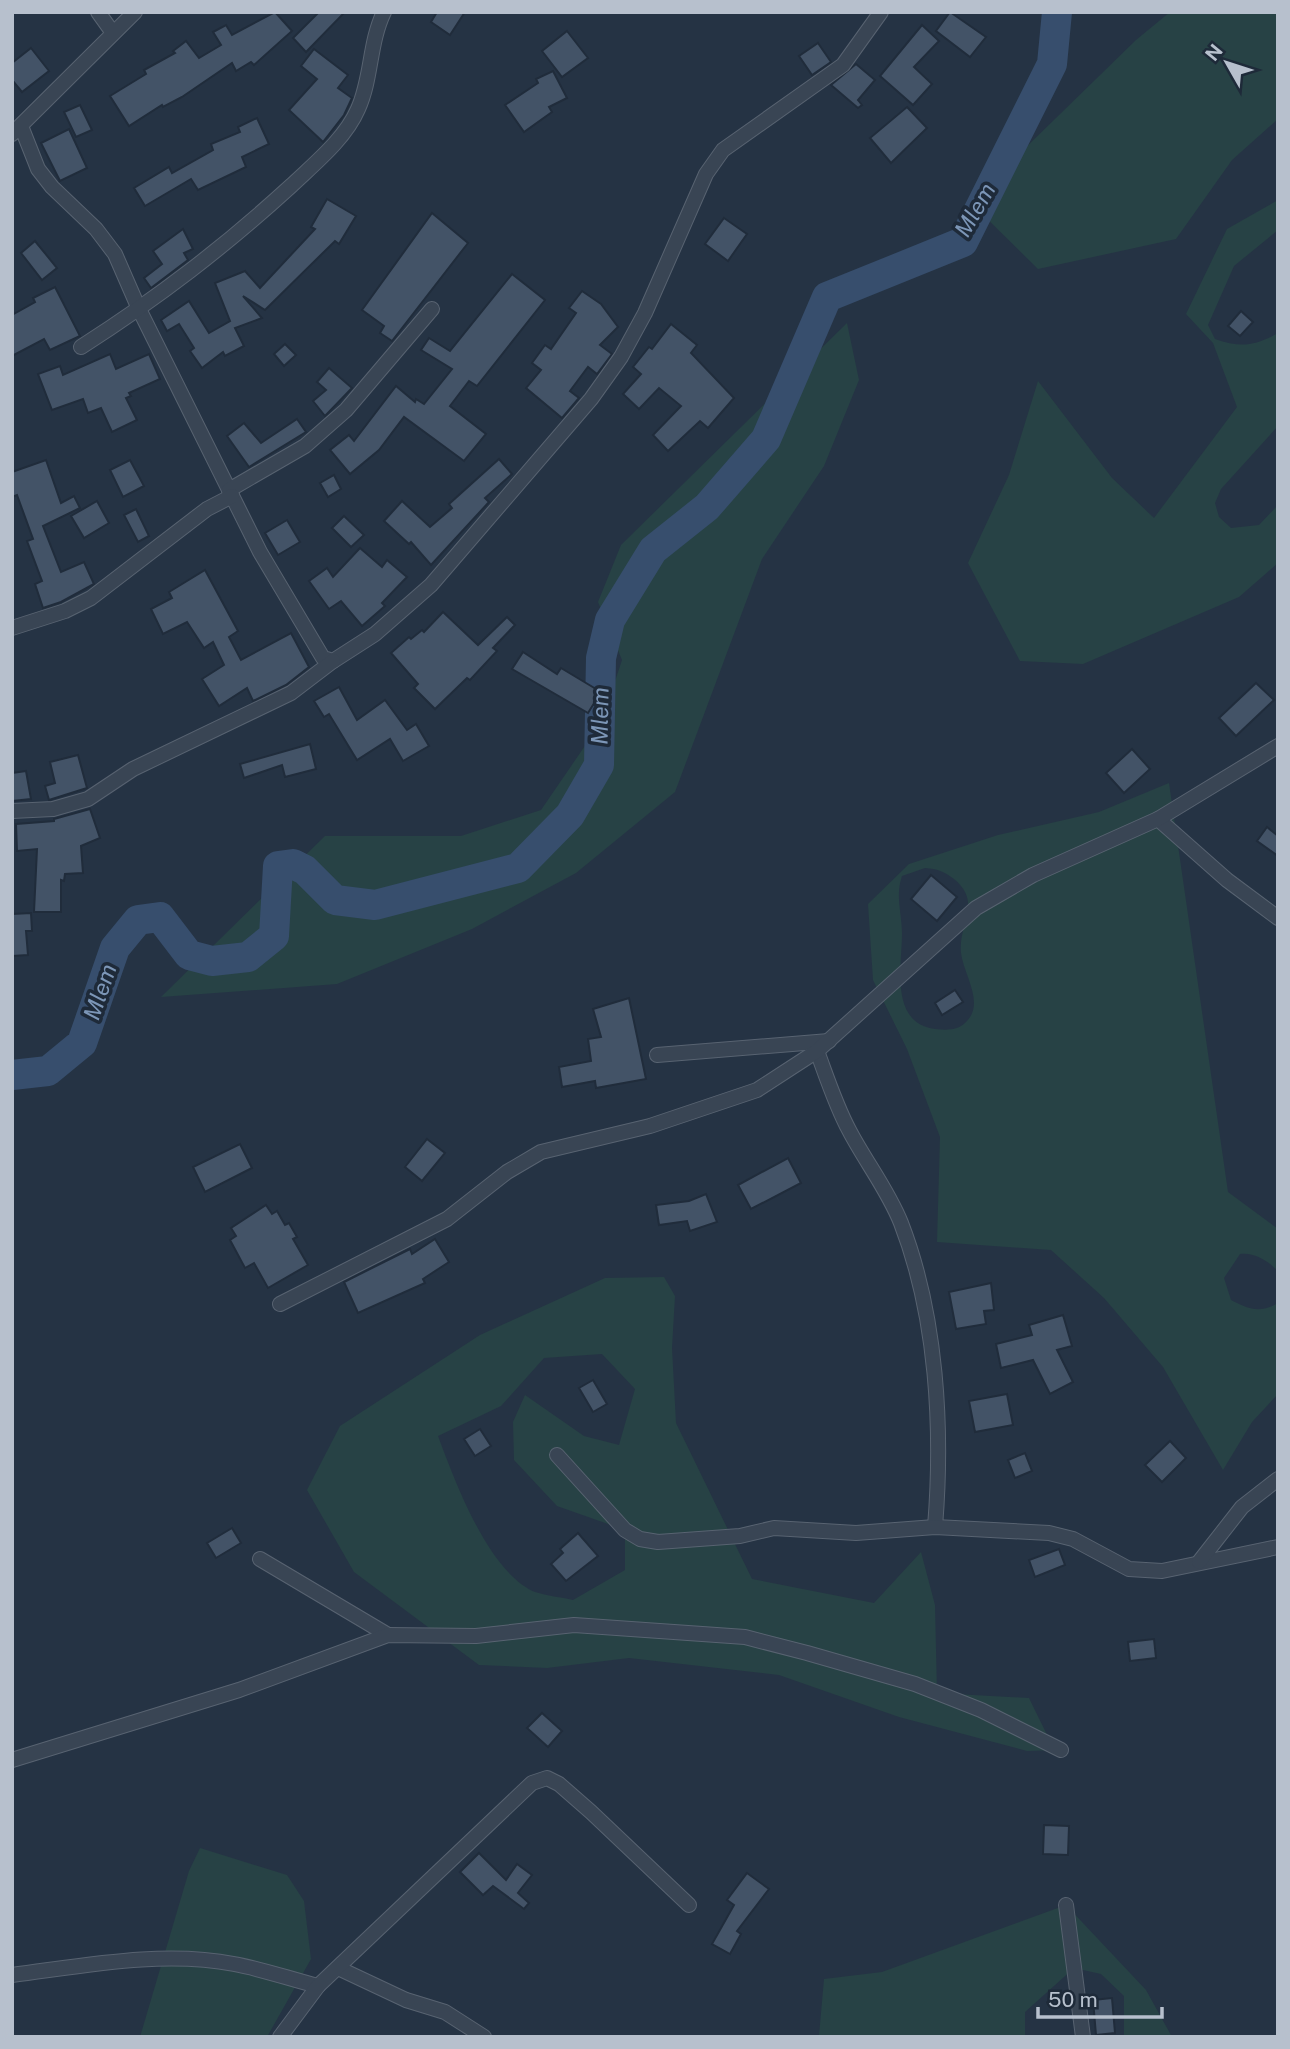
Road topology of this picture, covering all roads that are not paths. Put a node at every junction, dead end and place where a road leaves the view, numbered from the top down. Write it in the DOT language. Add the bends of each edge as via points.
graph roads {
  1 [pos="98,12"];
  2 [pos="135,12"];
  3 [pos="384,12"];
  4 [pos="881,12"];
  5 [pos="113,33"];
  6 [pos="17,130"];
  7 [pos="139,309"];
  8 [pos="432,309"];
  9 [pos="81,347"];
  10 [pos="230,493"];
  11 [pos="12,628"];
  12 [pos="333,661"];
  13 [pos="1278,746"];
  14 [pos="12,811"];
  15 [pos="1158,819"];
  16 [pos="1278,918"];
  17 [pos="829,1041"];
  18 [pos="817,1051"];
  19 [pos="657,1055"];
  20 [pos="280,1304"];
  21 [pos="557,1455"];
  22 [pos="1278,1479"];
  23 [pos="935,1527"];
  24 [pos="1278,1547"];
  25 [pos="260,1559"];
  26 [pos="1199,1562"];
  27 [pos="388,1635"];
  28 [pos="1061,1750"];
  29 [pos="12,1760"];
  30 [pos="690,1905"];
  31 [pos="1066,1905"];
  32 [pos="338,1968"];
  33 [pos="12,1975"];
  34 [pos="318,1986"];
  35 [pos="280,2037"];
  36 [pos="484,2037"];
  37 [pos="1083,2037"];
  1 -- 5 [label="street"];
  2 -- 5 [label="street"];
  3 -- 7 [label="street" via="375,31 358,111 329,151 248,226"];
  4 -- 12 [label="street" via="843,65 723,150 706,174 645,313 591,399 431,585 375,634"];
  5 -- 6 [label="street"];
  6 -- 7 [label="street" via="52,187 115,254"];
  7 -- 9 [label="street"];
  7 -- 10 [label="street"];
  8 -- 10 [label="street" via="336,419 305,446"];
  10 -- 11 [label="street" via="91,598"];
  10 -- 12 [label="street" via="310,638 323,658"];
  12 -- 14 [label="street" via="291,693 144,764 88,799 53,809"];
  13 -- 15 [label="street"];
  15 -- 16 [label="street"];
  15 -- 17 [label="street" via="1033,875 976,908"];
  17 -- 18 [label="street"];
  17 -- 19 [label="street"];
  18 -- 20 [label="street" via="757,1090 649,1126 541,1152 447,1219"];
  18 -- 23 [label="street" via="848,1129 900,1221 913,1259 937,1421"];
  21 -- 23 [label="street" via="625,1530 640,1539 658,1542 740,1536 774,1528 856,1533"];
  22 -- 26 [label="street" via="1242,1507"];
  23 -- 26 [label="street" via="1049,1533 1143,1571"];
  24 -- 26 [label="street"];
  25 -- 27 [label="street"];
  27 -- 28 [label="street" via="476,1636 574,1625 745,1637 915,1684"];
  27 -- 29 [label="street" via="239,1689"];
  30 -- 32 [label="street" via="591,1812 547,1778 532,1783"];
  31 -- 37 [label="street"];
  32 -- 34 [label="street"];
  32 -- 36 [label="street" via="406,2000 445,2012"];
  33 -- 34 [label="street" via="119,1962 191,1960 233,1963"];
  34 -- 35 [label="street"];
}
